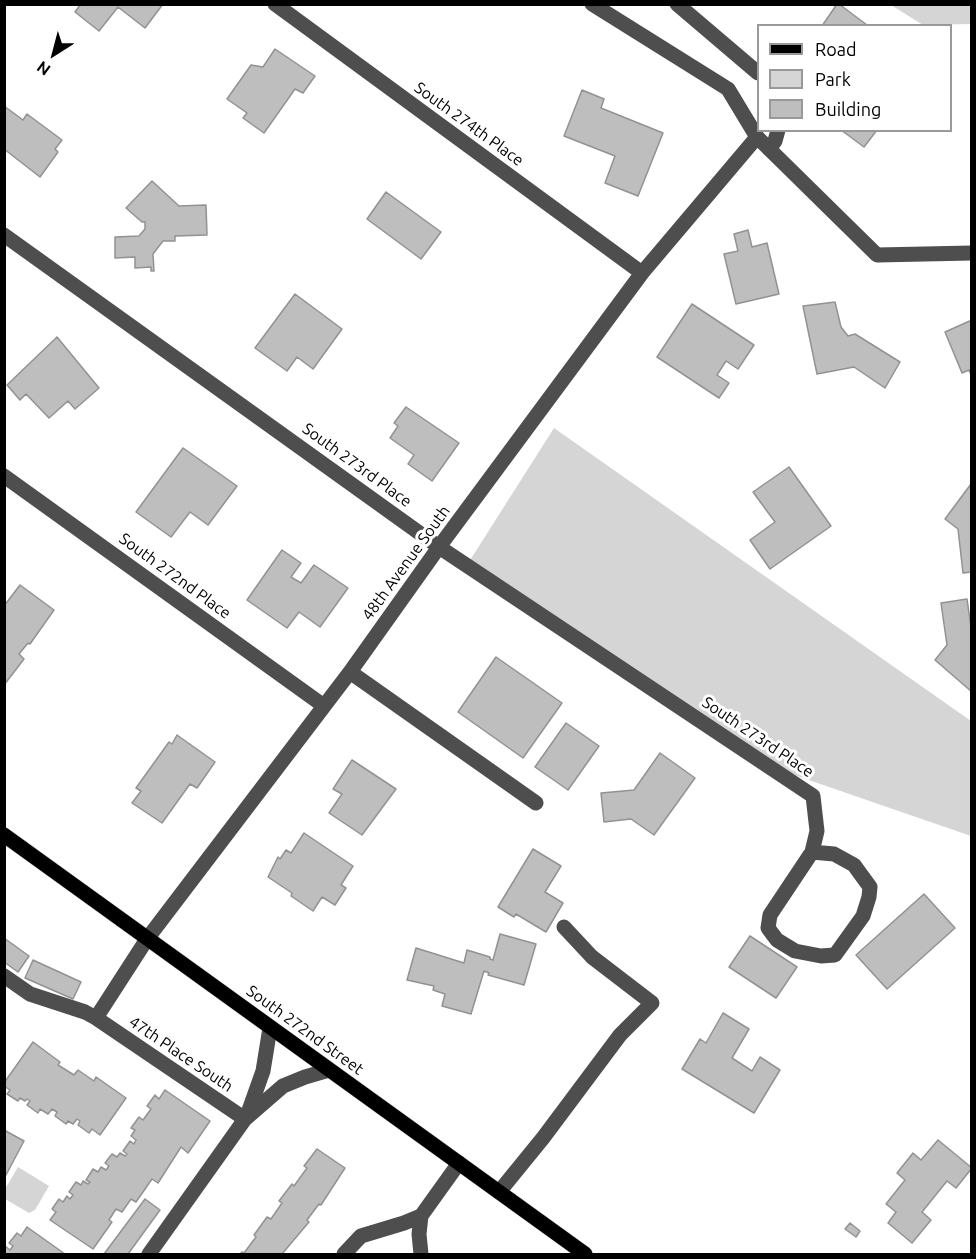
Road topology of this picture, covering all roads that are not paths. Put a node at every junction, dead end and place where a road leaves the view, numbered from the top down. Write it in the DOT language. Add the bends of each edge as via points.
graph roads {
  1 [pos="275,4"];
  2 [pos="592,4"];
  3 [pos="677,4"];
  4 [pos="757,71"];
  5 [pos="777,132"];
  6 [pos="757,137"];
  7 [pos="770,149"];
  8 [pos="4,235"];
  9 [pos="972,253"];
  10 [pos="642,273"];
  11 [pos="4,476"];
  12 [pos="439,547"];
  13 [pos="350,672"];
  14 [pos="324,706"];
  15 [pos="536,803"];
  16 [pos="4,835"];
  17 [pos="812,852"];
  18 [pos="564,927"];
  19 [pos="147,939"];
  20 [pos="4,976"];
  21 [pos="96,1018"];
  22 [pos="270,1028"];
  23 [pos="329,1070"];
  24 [pos="246,1119"];
  25 [pos="459,1163"];
  26 [pos="499,1192"];
  27 [pos="421,1216"];
  28 [pos="149,1254"];
  29 [pos="344,1254"];
  30 [pos="421,1254"];
  31 [pos="585,1254"];
  1 -- 10 [label="street, South 274th Place"];
  2 -- 6 [label="street" via="728,90"];
  3 -- 4 [label="street"];
  5 -- 7 [label="street"];
  6 -- 7 [label="street"];
  6 -- 10 [label="street, 48th Avenue South"];
  7 -- 9 [label="street" via="877,255"];
  8 -- 12 [label="street, South 273rd Place"];
  10 -- 12 [label="street, 48th Avenue South"];
  11 -- 14 [label="street, South 272nd Place"];
  12 -- 13 [label="street, 48th Avenue South"];
  12 -- 17 [label="street, South 273rd Place" via="813,796 817,831"];
  13 -- 14 [label="street, 48th Avenue South"];
  13 -- 15 [label="street"];
  14 -- 19 [label="street, 48th Avenue South"];
  16 -- 19 [label="main road, South 272nd Street"];
  17 -- 17 [label="street" via="770,915 768,928 777,940 795,951 835,955 863,916 870,887 854,866 834,854"];
  18 -- 26 [label="street" via="592,957 652,1003 620,1035"];
  19 -- 21 [label="street, 48th Avenue South"];
  19 -- 22 [label="main road, South 272nd Street"];
  20 -- 21 [label="street, 47th Place South" via="30,994"];
  21 -- 24 [label="street, 47th Place South"];
  22 -- 23 [label="main road, South 272nd Street"];
  22 -- 24 [label="street, 47th Place South" via="263,1071"];
  23 -- 24 [label="street, 47th Place South" via="283,1086"];
  23 -- 25 [label="main road, South 272nd Street"];
  24 -- 28 [label="street, 47th Place South"];
  25 -- 26 [label="main road, South 272nd Street"];
  25 -- 27 [label="street"];
  26 -- 31 [label="main road, South 272nd Street"];
  27 -- 29 [label="street" via="361,1236"];
  27 -- 30 [label="street"];
}
